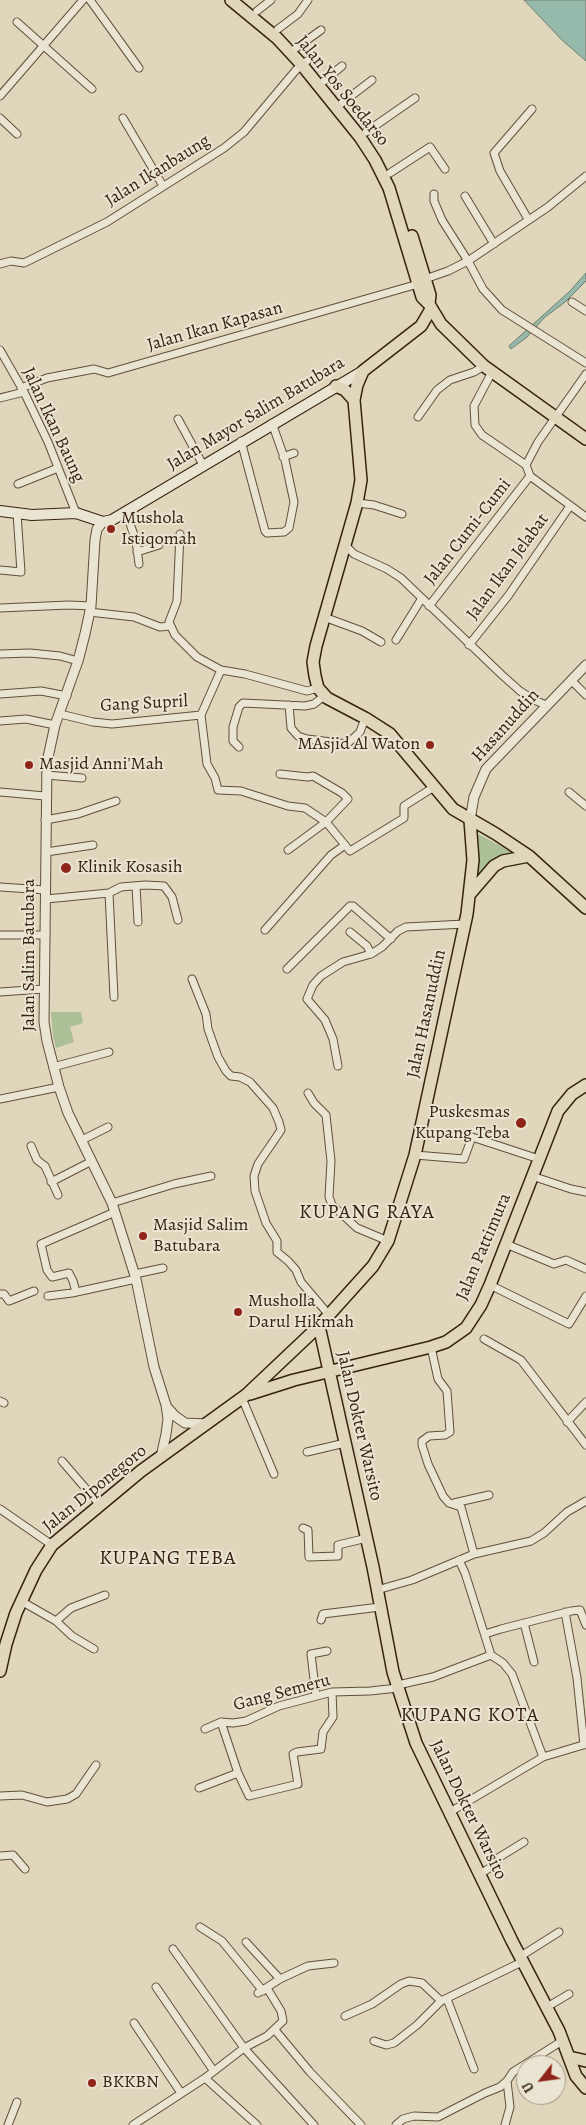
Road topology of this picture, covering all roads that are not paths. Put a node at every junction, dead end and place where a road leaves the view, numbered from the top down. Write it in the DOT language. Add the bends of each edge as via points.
graph roads {
  1 [pos="83,0"];
  2 [pos="90,0"];
  3 [pos="231,0"];
  4 [pos="243,0"];
  5 [pos="271,0"];
  6 [pos="308,0"];
  7 [pos="257,12"];
  8 [pos="17,22"];
  9 [pos="278,29"];
  10 [pos="321,30"];
  11 [pos="42,46"];
  12 [pos="296,48"];
  13 [pos="304,63"];
  14 [pos="342,66"];
  15 [pos="138,68"];
  16 [pos="372,80"];
  17 [pos="324,81"];
  18 [pos="92,89"];
  19 [pos="0,96"];
  20 [pos="415,98"];
  21 [pos="342,102"];
  22 [pos="532,109"];
  23 [pos="0,118"];
  24 [pos="123,118"];
  25 [pos="366,132"];
  26 [pos="17,134"];
  27 [pos="445,169"];
  28 [pos="390,173"];
  29 [pos="586,176"];
  30 [pos="163,186"];
  31 [pos="434,194"];
  32 [pos="465,196"];
  33 [pos="528,220"];
  34 [pos="494,244"];
  35 [pos="468,261"];
  36 [pos="0,264"];
  37 [pos="421,282"];
  38 [pos="572,302"];
  39 [pos="430,307"];
  40 [pos="586,311"];
  41 [pos="441,324"];
  42 [pos="421,326"];
  43 [pos="0,350"];
  44 [pos="586,363"];
  45 [pos="488,369"];
  46 [pos="363,371"];
  47 [pos="586,374"];
  48 [pos="336,386"];
  49 [pos="23,390"];
  50 [pos="0,398"];
  51 [pos="354,400"];
  52 [pos="418,417"];
  53 [pos="554,418"];
  54 [pos="178,419"];
  55 [pos="272,424"];
  56 [pos="586,439"];
  57 [pos="241,442"];
  58 [pos="294,453"];
  59 [pos="284,457"];
  60 [pos="203,465"];
  61 [pos="526,465"];
  62 [pos="58,468"];
  63 [pos="530,476"];
  64 [pos="18,484"];
  65 [pos="356,503"];
  66 [pos="570,506"];
  67 [pos="0,511"];
  68 [pos="126,512"];
  69 [pos="17,513"];
  70 [pos="76,513"];
  71 [pos="402,514"];
  72 [pos="586,517"];
  73 [pos="103,522"];
  74 [pos="180,534"];
  75 [pos="159,545"];
  76 [pos="345,545"];
  77 [pos="138,552"];
  78 [pos="139,564"];
  79 [pos="0,570"];
  80 [pos="422,598"];
  81 [pos="429,606"];
  82 [pos="0,608"];
  83 [pos="90,609"];
  84 [pos="324,617"];
  85 [pos="172,630"];
  86 [pos="396,640"];
  87 [pos="381,642"];
  88 [pos="469,645"];
  89 [pos="0,654"];
  90 [pos="78,661"];
  91 [pos="586,665"];
  92 [pos="222,670"];
  93 [pos="572,680"];
  94 [pos="321,692"];
  95 [pos="0,694"];
  96 [pos="586,695"];
  97 [pos="67,696"];
  98 [pos="288,705"];
  99 [pos="546,705"];
  100 [pos="60,714"];
  101 [pos="201,715"];
  102 [pos="365,718"];
  103 [pos="0,721"];
  104 [pos="56,725"];
  105 [pos="239,747"];
  106 [pos="280,774"];
  107 [pos="46,775"];
  108 [pos="82,778"];
  109 [pos="434,787"];
  110 [pos="0,792"];
  111 [pos="569,792"];
  112 [pos="45,796"];
  113 [pos="116,801"];
  114 [pos="586,806"];
  115 [pos="45,820"];
  116 [pos="470,820"];
  117 [pos="326,822"];
  118 [pos="345,845"];
  119 [pos="93,846"];
  120 [pos="288,850"];
  121 [pos="46,852"];
  122 [pos="529,856"];
  123 [pos="136,886"];
  124 [pos="0,887"];
  125 [pos="109,893"];
  126 [pos="470,894"];
  127 [pos="46,895"];
  128 [pos="586,908"];
  129 [pos="178,920"];
  130 [pos="138,922"];
  131 [pos="465,924"];
  132 [pos="265,930"];
  133 [pos="350,932"];
  134 [pos="0,935"];
  135 [pos="46,935"];
  136 [pos="391,939"];
  137 [pos="371,954"];
  138 [pos="287,969"];
  139 [pos="192,979"];
  140 [pos="44,989"];
  141 [pos="0,992"];
  142 [pos="114,997"];
  143 [pos="109,1052"];
  144 [pos="338,1066"];
  145 [pos="53,1067"];
  146 [pos="586,1086"];
  147 [pos="58,1087"];
  148 [pos="308,1093"];
  149 [pos="0,1099"];
  150 [pos="108,1127"];
  151 [pos="82,1140"];
  152 [pos="31,1146"];
  153 [pos="415,1155"];
  154 [pos="539,1159"];
  155 [pos="92,1162"];
  156 [pos="211,1176"];
  157 [pos="532,1176"];
  158 [pos="51,1182"];
  159 [pos="586,1192"];
  160 [pos="58,1195"];
  161 [pos="114,1208"];
  162 [pos="388,1241"];
  163 [pos="506,1244"];
  164 [pos="163,1268"];
  165 [pos="586,1269"];
  166 [pos="136,1277"];
  167 [pos="490,1284"];
  168 [pos="34,1291"];
  169 [pos="76,1292"];
  170 [pos="0,1294"];
  171 [pos="48,1296"];
  172 [pos="586,1296"];
  173 [pos="329,1315"];
  174 [pos="318,1326"];
  175 [pos="484,1339"];
  176 [pos="431,1347"];
  177 [pos="277,1366"];
  178 [pos="329,1372"];
  179 [pos="294,1380"];
  180 [pos="244,1396"];
  181 [pos="586,1402"];
  182 [pos="166,1405"];
  183 [pos="567,1422"];
  184 [pos="206,1424"];
  185 [pos="345,1443"];
  186 [pos="586,1445"];
  187 [pos="307,1452"];
  188 [pos="160,1457"];
  189 [pos="62,1461"];
  190 [pos="274,1474"];
  191 [pos="489,1496"];
  192 [pos="586,1501"];
  193 [pos="99,1504"];
  194 [pos="453,1504"];
  195 [pos="0,1509"];
  196 [pos="303,1528"];
  197 [pos="366,1538"];
  198 [pos="52,1545"];
  199 [pos="474,1554"];
  200 [pos="459,1560"];
  201 [pos="377,1590"];
  202 [pos="105,1595"];
  203 [pos="21,1602"];
  204 [pos="380,1607"];
  205 [pos="565,1612"];
  206 [pos="321,1620"];
  207 [pos="56,1621"];
  208 [pos="524,1623"];
  209 [pos="586,1624"];
  210 [pos="485,1634"];
  211 [pos="94,1649"];
  212 [pos="327,1651"];
  213 [pos="491,1654"];
  214 [pos="534,1662"];
  215 [pos="0,1671"];
  216 [pos="398,1686"];
  217 [pos="332,1692"];
  218 [pos="316,1696"];
  219 [pos="221,1722"];
  220 [pos="205,1729"];
  221 [pos="585,1744"];
  222 [pos="543,1757"];
  223 [pos="96,1765"];
  224 [pos="238,1773"];
  225 [pos="200,1788"];
  226 [pos="0,1796"];
  227 [pos="450,1812"];
  228 [pos="524,1842"];
  229 [pos="0,1856"];
  230 [pos="25,1869"];
  231 [pos="480,1874"];
  232 [pos="200,1927"];
  233 [pos="559,1932"];
  234 [pos="246,1942"];
  235 [pos="173,1949"];
  236 [pos="522,1958"];
  237 [pos="334,1963"];
  238 [pos="280,1980"];
  239 [pos="156,1987"];
  240 [pos="263,1991"];
  241 [pos="569,1994"];
  242 [pos="444,2000"];
  243 [pos="547,2007"];
  244 [pos="345,2016"];
  245 [pos="134,2023"];
  246 [pos="275,2030"];
  247 [pos="562,2041"];
  248 [pos="374,2042"];
  249 [pos="244,2048"];
  250 [pos="569,2058"];
  251 [pos="586,2061"];
  252 [pos="474,2069"];
  253 [pos="213,2070"];
  254 [pos="205,2078"];
  255 [pos="508,2081"];
  256 [pos="586,2088"];
  257 [pos="181,2093"];
  258 [pos="17,2102"];
  259 [pos="8,2125"];
  260 [pos="134,2125"];
  261 [pos="257,2125"];
  262 [pos="314,2125"];
  263 [pos="361,2125"];
  264 [pos="396,2125"];
  265 [pos="505,2125"];
  1 -- 11 [label="street"];
  2 -- 15 [label="street"];
  3 -- 13 [label="main road, Jalan Yos Soedarso"];
  4 -- 7 [label="main road, Jalan Yos Soedarso"];
  5 -- 7 [label="street"];
  6 -- 9 [label="street" via="298,14"];
  7 -- 9 [label="main road, Jalan Yos Soedarso"];
  8 -- 11 [label="street"];
  9 -- 12 [label="main road, Jalan Yos Soedarso"];
  10 -- 12 [label="street"];
  11 -- 18 [label="street"];
  11 -- 19 [label="street"];
  12 -- 13 [label="main road, Jalan Yos Soedarso"];
  13 -- 17 [label="main road, Jalan Yos Soedarso"];
  13 -- 30 [label="street, Jalan Ikanbaung" via="244,132"];
  13 -- 37 [label="main road, Jalan Yos Soedarso" via="375,160 389,188"];
  14 -- 17 [label="street"];
  16 -- 21 [label="street"];
  17 -- 21 [label="main road, Jalan Yos Soedarso"];
  20 -- 25 [label="street"];
  21 -- 25 [label="main road, Jalan Yos Soedarso"];
  22 -- 33 [label="street" via="494,153 500,171"];
  23 -- 26 [label="street"];
  24 -- 30 [label="street"];
  25 -- 28 [label="main road, Jalan Yos Soedarso"];
  27 -- 28 [label="street" via="430,147"];
  28 -- 37 [label="main road, Jalan Yos Soedarso"];
  29 -- 33 [label="street, Jalan Ikan Kapasan"];
  30 -- 36 [label="street, Jalan Ikanbaung" via="107,222 24,263 11,261"];
  31 -- 35 [label="street" via="442,220"];
  32 -- 34 [label="street"];
  33 -- 34 [label="street, Jalan Ikan Kapasan"];
  34 -- 35 [label="street, Jalan Ikan Kapasan"];
  35 -- 37 [label="street, Jalan Ikan Kapasan"];
  35 -- 44 [label="street" via="483,289 502,310"];
  37 -- 39 [label="main road, Jalan Yos Soedarso" via="422,297"];
  37 -- 49 [label="street, Jalan Ikan Kapasan" via="108,373 94,369 47,378"];
  38 -- 40 [label="street"];
  39 -- 41 [label="main road, Jalan Yos Soedarso"];
  39 -- 42 [label="main road, Jalan Mayor Salim Batubara"];
  41 -- 42 [label="main road"];
  41 -- 45 [label="main road, Jalan Yos Soedarso"];
  42 -- 46 [label="main road, Jalan Mayor Salim Batubara"];
  43 -- 49 [label="street, Jalan Ikan Baung"];
  45 -- 52 [label="street" via="450,380 436,390"];
  45 -- 53 [label="main road, Jalan Yos Soedarso"];
  45 -- 61 [label="street" via="474,406 475,425 482,434"];
  46 -- 48 [label="main road, Jalan Mayor Salim Batubara"];
  46 -- 51 [label="main road" via="356,385"];
  47 -- 53 [label="street"];
  48 -- 51 [label="main road" via="346,390"];
  48 -- 55 [label="main road, Jalan Mayor Salim Batubara"];
  49 -- 50 [label="street, Jalan Ikan Kapasan"];
  49 -- 62 [label="street, Jalan Ikan Baung"];
  51 -- 65 [label="main road" via="361,475"];
  53 -- 56 [label="main road, Jalan Yos Soedarso"];
  53 -- 61 [label="street"];
  54 -- 60 [label="street"];
  55 -- 57 [label="main road, Jalan Mayor Salim Batubara"];
  55 -- 59 [label="street"];
  57 -- 59 [label="street" via="267,533 287,530 294,502"];
  57 -- 60 [label="main road, Jalan Mayor Salim Batubara"];
  58 -- 59 [label="street"];
  60 -- 68 [label="main road, Jalan Mayor Salim Batubara"];
  61 -- 63 [label="street"];
  62 -- 64 [label="street"];
  62 -- 70 [label="street, Jalan Ikan Baung"];
  63 -- 66 [label="street"];
  63 -- 81 [label="street, Jalan Cumi-Cumi"];
  65 -- 71 [label="street"];
  65 -- 76 [label="main road"];
  66 -- 72 [label="street"];
  66 -- 88 [label="street, Jalan Ikan Jelabat" via="508,596"];
  67 -- 69 [label="main road"];
  68 -- 73 [label="main road, Jalan Mayor Salim Batubara"];
  68 -- 77 [label="street"];
  69 -- 70 [label="main road"];
  69 -- 79 [label="street" via="21,572"];
  70 -- 73 [label="main road"];
  73 -- 83 [label="street, Jalan Salim Batubara" via="95,540"];
  74 -- 85 [label="street" via="177,601 170,620"];
  75 -- 77 [label="street"];
  76 -- 80 [label="street" via="354,554 393,572"];
  76 -- 84 [label="main road"];
  77 -- 78 [label="street"];
  80 -- 81 [label="street"];
  80 -- 86 [label="street"];
  81 -- 88 [label="street"];
  82 -- 83 [label="street" via="69,605"];
  83 -- 85 [label="street" via="134,617"];
  83 -- 90 [label="street, Jalan Salim Batubara"];
  84 -- 87 [label="street"];
  84 -- 94 [label="main road" via="314,662 314,676"];
  85 -- 92 [label="street" via="197,657"];
  88 -- 99 [label="street" via="520,691"];
  89 -- 90 [label="street" via="30,653"];
  90 -- 97 [label="street, Jalan Salim Batubara"];
  91 -- 93 [label="street, Hasanuddin"];
  92 -- 94 [label="street"];
  92 -- 101 [label="street"];
  93 -- 96 [label="street"];
  93 -- 99 [label="street, Hasanuddin"];
  94 -- 98 [label="street" via="314,704"];
  94 -- 102 [label="main road"];
  95 -- 97 [label="street" via="41,692"];
  97 -- 100 [label="street, Jalan Salim Batubara"];
  98 -- 102 [label="street" via="291,728 298,736 307,739 347,744 360,732"];
  98 -- 105 [label="street" via="247,702 241,705 233,727 234,742"];
  99 -- 116 [label="street, Hasanuddin" via="486,769 474,796"];
  100 -- 101 [label="street, Gang Supril" via="105,724"];
  100 -- 104 [label="street, Jalan Salim Batubara"];
  101 -- 117 [label="street" via="207,764 217,789 241,791 301,807"];
  102 -- 109 [label="main road" via="390,734"];
  103 -- 104 [label="street" via="26,719"];
  104 -- 107 [label="street, Jalan Salim Batubara" via="46,762"];
  106 -- 117 [label="street" via="313,776 346,795 346,802"];
  107 -- 108 [label="street"];
  107 -- 112 [label="street, Jalan Salim Batubara"];
  109 -- 116 [label="main road" via="453,809"];
  109 -- 118 [label="street" via="404,806 404,818 350,851"];
  110 -- 112 [label="street"];
  111 -- 114 [label="street"];
  112 -- 115 [label="street, Jalan Salim Batubara"];
  113 -- 115 [label="street" via="78,814"];
  115 -- 121 [label="street, Jalan Salim Batubara"];
  116 -- 122 [label="main road"];
  116 -- 126 [label="main road, Jalan Hasanuddin" via="473,860"];
  117 -- 118 [label="street"];
  117 -- 120 [label="street"];
  118 -- 132 [label="street" via="325,862"];
  119 -- 121 [label="street"];
  121 -- 127 [label="street, Jalan Salim Batubara"];
  122 -- 126 [label="main road" via="494,866"];
  122 -- 128 [label="main road"];
  123 -- 125 [label="street" via="122,887"];
  123 -- 129 [label="street" via="168,889"];
  123 -- 130 [label="street"];
  124 -- 127 [label="street"];
  125 -- 127 [label="street"];
  125 -- 142 [label="street"];
  126 -- 131 [label="main road, Jalan Hasanuddin"];
  127 -- 135 [label="street, Jalan Salim Batubara"];
  131 -- 136 [label="street" via="406,928"];
  131 -- 153 [label="main road, Jalan Hasanuddin"];
  133 -- 137 [label="street" via="367,946"];
  134 -- 135 [label="street"];
  135 -- 140 [label="street, Jalan Salim Batubara"];
  136 -- 137 [label="street"];
  136 -- 138 [label="street" via="350,906"];
  137 -- 144 [label="street" via="330,969 313,985 307,996 325,1020 333,1039"];
  139 -- 173 [label="street" via="218,1057 230,1076 250,1082 273,1108 279,1122 281,1130 258,1164 254,1176 255,1191 266,1223 277,1241 277,1252 296,1270 301,1282"];
  140 -- 141 [label="street"];
  140 -- 145 [label="street, Jalan Salim Batubara" via="44,1022"];
  143 -- 145 [label="street"];
  145 -- 147 [label="street, Jalan Salim Batubara"];
  146 -- 154 [label="main road, Jalan Pattimura" via="572,1094 558,1111"];
  147 -- 149 [label="street"];
  147 -- 151 [label="street, Jalan Salim Batubara"];
  148 -- 162 [label="street" via="326,1115 332,1205 357,1228"];
  150 -- 151 [label="street"];
  151 -- 155 [label="street, Jalan Salim Batubara"];
  152 -- 158 [label="street" via="36,1160 45,1166"];
  153 -- 154 [label="street" via="464,1159 472,1136"];
  153 -- 162 [label="main road, Jalan Hasanuddin"];
  154 -- 157 [label="main road, Jalan Pattimura"];
  155 -- 158 [label="street"];
  155 -- 161 [label="street, Jalan Salim Batubara"];
  156 -- 161 [label="street" via="174,1184"];
  157 -- 159 [label="street"];
  157 -- 163 [label="main road, Jalan Pattimura"];
  158 -- 160 [label="street"];
  161 -- 166 [label="street, Jalan Salim Batubara"];
  161 -- 169 [label="street" via="41,1244 47,1270 52,1277 68,1273"];
  162 -- 173 [label="main road, Jalan Hasanuddin" via="373,1266"];
  163 -- 165 [label="street" via="554,1264 566,1260"];
  163 -- 167 [label="main road, Jalan Pattimura"];
  164 -- 166 [label="street"];
  166 -- 169 [label="street"];
  166 -- 182 [label="street, Jalan Salim Batubara" via="154,1367"];
  167 -- 172 [label="street" via="569,1324"];
  167 -- 176 [label="main road, Jalan Pattimura" via="466,1328 446,1342"];
  168 -- 170 [label="street" via="9,1301"];
  169 -- 171 [label="street"];
  173 -- 174 [label="main road, Jalan Hasanuddin"];
  174 -- 177 [label="main road, Jalan Hasanuddin"];
  174 -- 178 [label="main road, Jalan Dokter Warsito"];
  175 -- 183 [label="street" via="521,1360"];
  176 -- 178 [label="main road, Jalan Pattimura"];
  176 -- 194 [label="street" via="438,1379 446,1391 450,1432 429,1436 422,1445 443,1496"];
  177 -- 179 [label="main road" via="283,1378"];
  177 -- 180 [label="main road, Jalan Hasanuddin"];
  178 -- 179 [label="main road, Jalan Pattimura"];
  178 -- 185 [label="main road, Jalan Dokter Warsito"];
  179 -- 180 [label="main road, Jalan Pattimura"];
  180 -- 184 [label="main road, Jalan Diponegoro"];
  180 -- 190 [label="street"];
  181 -- 183 [label="street"];
  182 -- 184 [label="street" via="175,1416 186,1422"];
  182 -- 188 [label="street" via="166,1434"];
  183 -- 186 [label="street"];
  184 -- 188 [label="main road, Jalan Diponegoro"];
  185 -- 187 [label="street"];
  185 -- 197 [label="main road, Jalan Dokter Warsito"];
  188 -- 193 [label="main road, Jalan Diponegoro"];
  189 -- 193 [label="street"];
  191 -- 194 [label="street"];
  192 -- 199 [label="street" via="531,1541"];
  193 -- 198 [label="main road, Jalan Diponegoro"];
  194 -- 199 [label="street" via="461,1507"];
  195 -- 198 [label="street"];
  196 -- 197 [label="street" via="308,1530 309,1557 338,1556 338,1545"];
  197 -- 201 [label="main road, Jalan Dokter Warsito"];
  198 -- 203 [label="main road, Jalan Diponegoro"];
  199 -- 200 [label="street"];
  200 -- 201 [label="street" via="412,1580"];
  200 -- 210 [label="street"];
  201 -- 204 [label="main road, Jalan Dokter Warsito"];
  202 -- 207 [label="street" via="71,1608"];
  203 -- 207 [label="street"];
  203 -- 215 [label="main road, Jalan Diponegoro"];
  204 -- 206 [label="street" via="323,1614"];
  204 -- 216 [label="main road, Jalan Dokter Warsito"];
  205 -- 208 [label="street"];
  205 -- 209 [label="street" via="580,1610"];
  205 -- 221 [label="street"];
  207 -- 211 [label="street" via="72,1636"];
  208 -- 210 [label="street"];
  208 -- 214 [label="street"];
  210 -- 213 [label="street"];
  212 -- 218 [label="street" via="311,1654"];
  213 -- 216 [label="street, Gang Semeru"];
  213 -- 222 [label="street" via="512,1674"];
  216 -- 217 [label="street, Gang Semeru"];
  216 -- 227 [label="main road, Jalan Dokter Warsito" via="416,1743"];
  217 -- 218 [label="street, Gang Semeru"];
  217 -- 224 [label="street" via="333,1717 323,1732 322,1748 293,1754 298,1784 249,1796"];
  218 -- 219 [label="street, Gang Semeru" via="279,1706 246,1721"];
  219 -- 220 [label="street, Gang Semeru"];
  219 -- 224 [label="street"];
  221 -- 222 [label="street"];
  222 -- 227 [label="street"];
  223 -- 226 [label="street" via="76,1794 67,1799 47,1802 22,1795"];
  224 -- 225 [label="street"];
  227 -- 231 [label="main road, Jalan Dokter Warsito"];
  228 -- 231 [label="street"];
  229 -- 230 [label="street" via="13,1855"];
  231 -- 236 [label="main road, Jalan Dokter Warsito"];
  232 -- 240 [label="street" via="222,1941"];
  233 -- 236 [label="street"];
  234 -- 238 [label="street"];
  235 -- 249 [label="street"];
  236 -- 242 [label="street"];
  236 -- 243 [label="main road, Jalan Dokter Warsito"];
  237 -- 238 [label="street" via="308,1966"];
  238 -- 240 [label="street"];
  239 -- 253 [label="street"];
  240 -- 246 [label="street" via="283,2017"];
  241 -- 243 [label="street"];
  242 -- 244 [label="street" via="422,1983 409,1981"];
  242 -- 248 [label="street" via="394,2043"];
  242 -- 252 [label="street"];
  243 -- 247 [label="main road, Jalan Dokter Warsito"];
  245 -- 257 [label="street"];
  246 -- 249 [label="street"];
  246 -- 263 [label="street"];
  247 -- 250 [label="main road, Jalan Dokter Warsito"];
  247 -- 255 [label="street" via="513,2072"];
  249 -- 253 [label="street"];
  249 -- 262 [label="street"];
  250 -- 251 [label="main road"];
  250 -- 256 [label="main road, Jalan Dokter Warsito" via="576,2076"];
  253 -- 254 [label="street"];
  254 -- 257 [label="street"];
  254 -- 261 [label="street"];
  255 -- 264 [label="street" via="438,2116 414,2116"];
  255 -- 265 [label="street" via="510,2107"];
  257 -- 260 [label="street"];
  258 -- 259 [label="street"];
}
